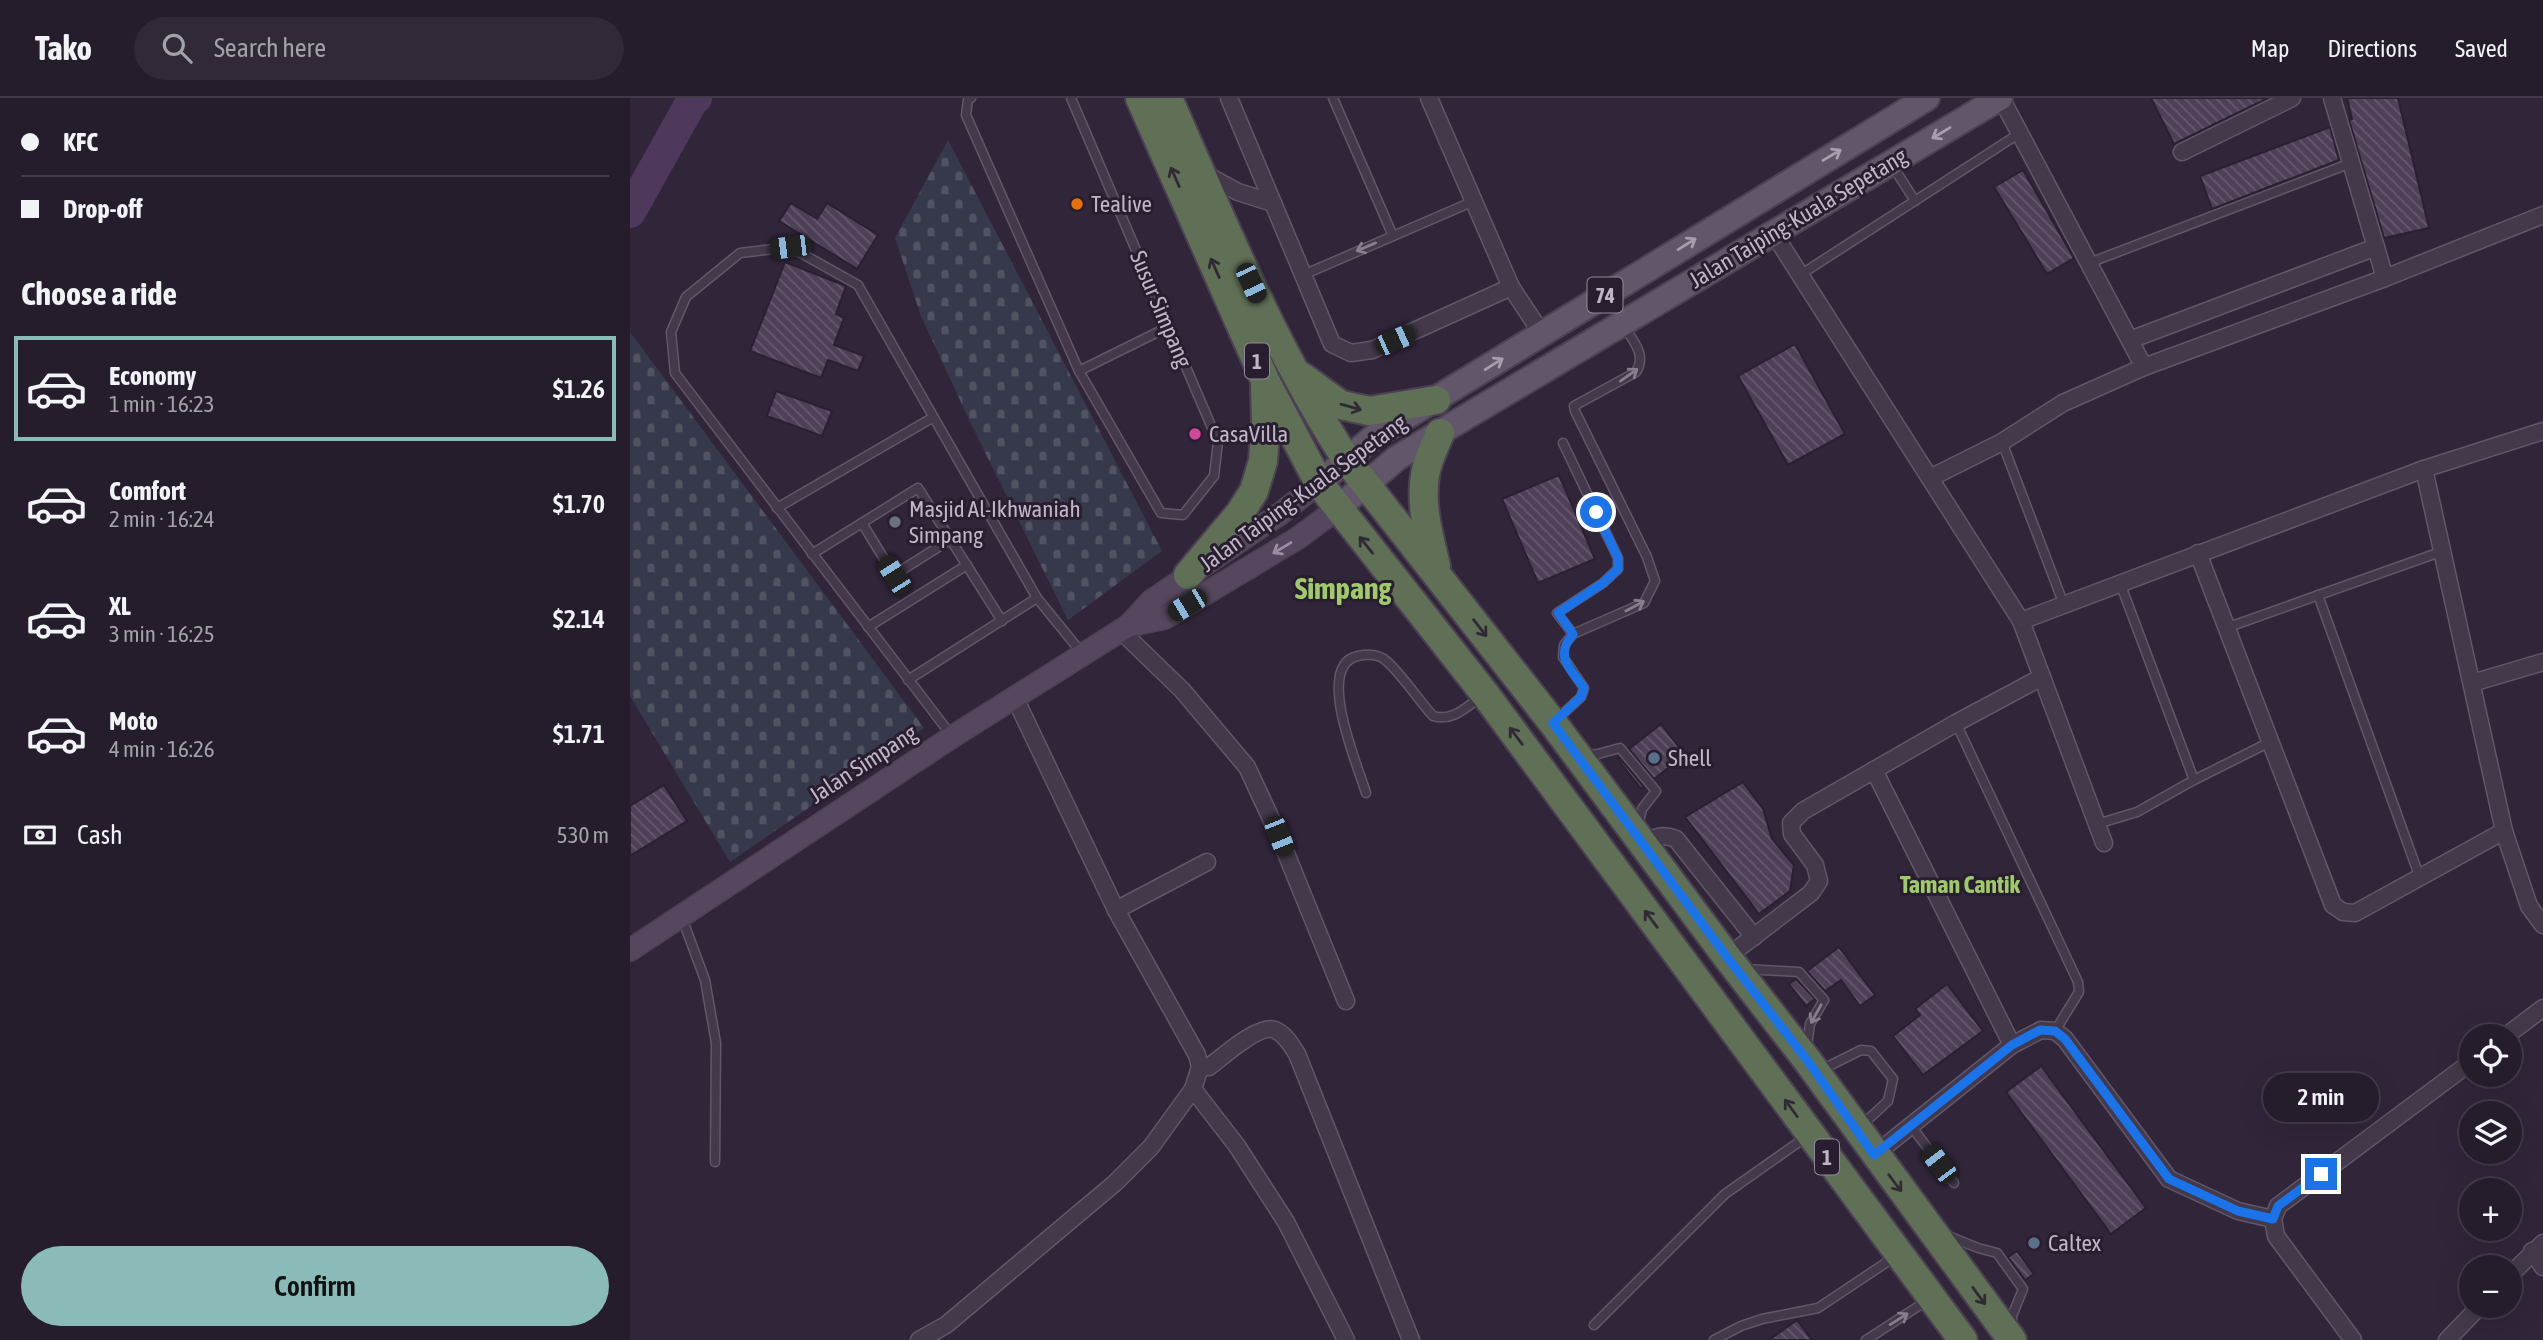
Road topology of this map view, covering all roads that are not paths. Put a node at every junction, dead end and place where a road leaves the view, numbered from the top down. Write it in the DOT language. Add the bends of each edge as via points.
graph roads {
  1 [pos="971,98"];
  2 [pos="1071,98"];
  3 [pos="1129,98"];
  4 [pos="1168,98"];
  5 [pos="1229,98"];
  6 [pos="1333,98"];
  7 [pos="1429,98"];
  8 [pos="1927,98"];
  9 [pos="2001,98"];
  10 [pos="2292,98"];
  11 [pos="2332,98"];
  12 [pos="1144,108"];
  13 [pos="2020,133"];
  14 [pos="2182,152"];
  15 [pos="1891,163"];
  16 [pos="2352,163"];
  17 [pos="1201,172"];
  18 [pos="1474,201"];
  19 [pos="1915,201"];
  20 [pos="1273,203"];
  21 [pos="2543,215"];
  22 [pos="1774,234"];
  23 [pos="1393,236"];
  24 [pos="2376,247"];
  25 [pos="2089,263"];
  26 [pos="1303,275"];
  27 [pos="1800,275"];
  28 [pos="2385,278"];
  29 [pos="1511,287"];
  30 [pos="1622,323"];
  31 [pos="1168,327"];
  32 [pos="1542,334"];
  33 [pos="2130,340"];
  34 [pos="2144,367"];
  35 [pos="1293,370"];
  36 [pos="1079,371"];
  37 [pos="1265,380"];
  38 [pos="1436,400"];
  39 [pos="932,418"];
  40 [pos="2543,430"];
  41 [pos="1440,433"];
  42 [pos="2002,442"];
  43 [pos="1563,443"];
  44 [pos="1346,459"];
  45 [pos="2424,469"];
  46 [pos="1930,478"];
  47 [pos="1319,483"];
  48 [pos="1367,484"];
  49 [pos="777,508"];
  50 [pos="1337,509"];
  51 [pos="862,523"];
  52 [pos="951,539"];
  53 [pos="2443,551"];
  54 [pos="2198,553"];
  55 [pos="812,554"];
  56 [pos="967,565"];
  57 [pos="1188,575"];
  58 [pos="1438,575"];
  59 [pos="2120,583"];
  60 [pos="2318,595"];
  61 [pos="1037,598"];
  62 [pos="2064,605"];
  63 [pos="1002,621"];
  64 [pos="2021,621"];
  65 [pos="868,627"];
  66 [pos="1125,628"];
  67 [pos="2226,628"];
  68 [pos="1573,634"];
  69 [pos="1083,654"];
  70 [pos="2543,662"];
  71 [pos="2042,677"];
  72 [pos="908,680"];
  73 [pos="2472,683"];
  74 [pos="1485,694"];
  75 [pos="1014,698"];
  76 [pos="1553,723"];
  77 [pos="1956,723"];
  78 [pos="952,737"];
  79 [pos="2270,742"];
  80 [pos="1574,753"];
  81 [pos="1874,770"];
  82 [pos="2193,780"];
  83 [pos="1366,793"];
  84 [pos="2097,824"];
  85 [pos="2504,831"];
  86 [pos="1640,841"];
  87 [pos="2105,843"];
  88 [pos="1207,862"];
  89 [pos="2420,878"];
  90 [pos="1116,910"];
  91 [pos="681,915"];
  92 [pos="2543,925"];
  93 [pos="1754,937"];
  94 [pos="630,950"];
  95 [pos="1731,963"];
  96 [pos="1346,1001"];
  97 [pos="2543,1008"];
  98 [pos="2521,1024"];
  99 [pos="2055,1031"];
  100 [pos="2012,1045"];
  101 [pos="1200,1067"];
  102 [pos="1811,1067"];
  103 [pos="2459,1071"];
  104 [pos="1194,1089"];
  105 [pos="1911,1126"];
  106 [pos="1856,1130"];
  107 [pos="1811,1134"];
  108 [pos="1874,1155"];
  109 [pos="715,1162"];
  110 [pos="1954,1183"];
  111 [pos="2273,1219"];
  112 [pos="1928,1227"];
  113 [pos="2537,1247"];
  114 [pos="1899,1254"];
  115 [pos="2522,1263"];
  116 [pos="2543,1267"];
  117 [pos="1932,1298"];
  118 [pos="2468,1318"];
  119 [pos="1594,1325"];
  120 [pos="1407,1339"];
  121 [pos="919,1340"];
  122 [pos="1346,1340"];
  123 [pos="1714,1340"];
  124 [pos="1866,1340"];
  125 [pos="1963,1340"];
  126 [pos="2012,1340"];
  127 [pos="2353,1340"];
  128 [pos="2447,1340"];
  1 -- 36 [label="lane" via="966,115"];
  2 -- 31 [label="lane, Susur Simpang"];
  3 -- 12 [label="lane"];
  4 -- 17 [label="highway, 1"];
  5 -- 20 [label="street"];
  6 -- 23 [label="lane"];
  7 -- 18 [label="street"];
  32 -- 8 [label="main road, Jalan Taiping-Kuala Sepetang / 74, one-way"];
  9 -- 13 [label="street"];
  9 -- 15 [label="main road, Jalan Taiping-Kuala Sepetang / 74, one-way"];
  10 -- 14 [label="street"];
  11 -- 16 [label="street"];
  37 -- 12 [label="highway, 1, one-way"];
  13 -- 19 [label="lane"];
  13 -- 25 [label="street"];
  15 -- 19 [label="lane"];
  15 -- 22 [label="main road, Jalan Taiping-Kuala Sepetang / 74"];
  16 -- 24 [label="street"];
  16 -- 25 [label="lane"];
  17 -- 20 [label="street" via="1238,192"];
  17 -- 35 [label="highway, 1"];
  18 -- 23 [label="lane"];
  18 -- 29 [label="street"];
  19 -- 27 [label="lane"];
  20 -- 26 [label="street"];
  21 -- 28 [label="street"];
  22 -- 27 [label="street"];
  22 -- 30 [label="main road, Jalan Taiping-Kuala Sepetang / 74"];
  23 -- 26 [label="lane, one-way"];
  24 -- 28 [label="street"];
  24 -- 33 [label="street"];
  25 -- 33 [label="street"];
  26 -- 29 [label="street" via="1332,344 1351,353 1372,350"];
  27 -- 46 [label="street"];
  28 -- 34 [label="street"];
  29 -- 32 [label="street"];
  30 -- 41 [label="main road, Jalan Taiping-Kuala Sepetang / 74"];
  68 -- 30 [label="lane, one-way" via="1644,603 1655,581 1574,406 1636,372 1641,364 1642,355"];
  31 -- 36 [label="lane"];
  31 -- 36 [label="lane, Susur Simpang" via="1218,442 1214,476 1182,515 1161,513"];
  38 -- 32 [label="main road, Jalan Taiping-Kuala Sepetang / 74, one-way"];
  33 -- 34 [label="street"];
  34 -- 42 [label="street" via="2063,403"];
  35 -- 38 [label="highway, one-way" via="1340,405 1369,411"];
  35 -- 44 [label="highway, 1"];
  37 -- 47 [label="highway, 1"];
  37 -- 57 [label="highway" via="1263,461 1254,491"];
  38 -- 44 [label="main road, Jalan Taiping-Kuala Sepetang / 74"];
  39 -- 49 [label="lane"];
  39 -- 49 [label="lane" via="858,285 790,247 740,253 686,297 671,332 675,373"];
  39 -- 61 [label="lane"];
  40 -- 45 [label="street"];
  41 -- 48 [label="main road, Jalan Taiping-Kuala Sepetang / 74" via="1397,458"];
  41 -- 58 [label="highway" via="1425,472 1423,500"];
  42 -- 46 [label="street"];
  42 -- 62 [label="lane"];
  43 -- 68 [label="lane" via="1618,558 1618,569 1603,583 1558,613"];
  44 -- 47 [label="main road, Jalan Taiping-Kuala Sepetang / 74"];
  44 -- 48 [label="highway, 1"];
  45 -- 53 [label="street"];
  45 -- 54 [label="street"];
  46 -- 64 [label="street"];
  47 -- 50 [label="highway, 1"];
  47 -- 57 [label="main road, Jalan Taiping-Kuala Sepetang / 74"];
  48 -- 50 [label="main road, Jalan Taiping-Kuala Sepetang / 74"];
  48 -- 58 [label="highway, 1"];
  49 -- 55 [label="lane"];
  50 -- 66 [label="main road, Jalan Taiping-Kuala Sepetang / 74, one-way" via="1298,538 1165,618"];
  74 -- 50 [label="highway, 1, one-way"];
  51 -- 52 [label="lane" via="918,488"];
  51 -- 52 [label="lane" via="894,575"];
  51 -- 55 [label="lane"];
  52 -- 56 [label="lane"];
  53 -- 60 [label="lane"];
  53 -- 73 [label="street"];
  54 -- 59 [label="street"];
  54 -- 67 [label="street"];
  55 -- 65 [label="lane"];
  56 -- 63 [label="lane"];
  56 -- 65 [label="lane"];
  57 -- 66 [label="main road, Jalan Taiping-Kuala Sepetang / 74" via="1151,601"];
  58 -- 76 [label="highway, 1, one-way"];
  59 -- 62 [label="street"];
  59 -- 82 [label="lane"];
  60 -- 67 [label="lane"];
  60 -- 89 [label="lane"];
  61 -- 63 [label="lane"];
  61 -- 69 [label="lane"];
  62 -- 64 [label="street"];
  63 -- 72 [label="lane"];
  64 -- 71 [label="street"];
  65 -- 72 [label="lane"];
  66 -- 69 [label="main road, Jalan Simpang / 74"];
  66 -- 96 [label="street" via="1247,767"];
  67 -- 79 [label="street"];
  68 -- 76 [label="lane" via="1564,645 1563,657 1584,688 1581,697"];
  69 -- 75 [label="main road, Jalan Simpang / 74"];
  70 -- 73 [label="street"];
  71 -- 77 [label="street"];
  71 -- 84 [label="street"];
  72 -- 78 [label="lane"];
  73 -- 85 [label="street"];
  74 -- 83 [label="lane" via="1443,719 1433,716 1383,659 1367,654 1351,657 1341,669 1340,707"];
  107 -- 74 [label="highway, 1, one-way"];
  75 -- 78 [label="main road, Jalan Simpang / 74"];
  75 -- 90 [label="street"];
  76 -- 80 [label="highway, 1"];
  77 -- 81 [label="street"];
  77 -- 99 [label="lane" via="2078,982 2079,992"];
  78 -- 91 [label="main road, Jalan Simpang / 74"];
  79 -- 82 [label="lane"];
  79 -- 89 [label="street" via="2333,905 2355,913"];
  80 -- 86 [label="highway, 1"];
  80 -- 86 [label="lane" via="1598,754 1620,748 1656,791 1642,809"];
  81 -- 93 [label="street" via="1803,811 1791,823 1792,834 1815,865 1819,881 1811,893"];
  81 -- 100 [label="street"];
  82 -- 84 [label="lane" via="2137,812"];
  84 -- 87 [label="street"];
  85 -- 89 [label="street"];
  85 -- 92 [label="street" via="2529,906"];
  86 -- 93 [label="street" via="1665,835 1676,839"];
  86 -- 95 [label="highway, 1"];
  88 -- 90 [label="street"];
  90 -- 101 [label="street"];
  91 -- 94 [label="main road, Jalan Simpang / 74"];
  91 -- 109 [label="lane" via="705,980 716,1043"];
  93 -- 95 [label="street"];
  95 -- 102 [label="highway, 1"];
  95 -- 102 [label="lane, one-way" via="1799,971 1824,1000 1810,1024"];
  97 -- 98 [label="street"];
  99 -- 100 [label="street" via="2040,1030"];
  99 -- 111 [label="street" via="2169,1179 2238,1211"];
  100 -- 105 [label="street"];
  101 -- 104 [label="street"];
  101 -- 120 [label="street" via="1209,1067 1262,1029 1274,1029 1288,1040 1303,1067"];
  102 -- 106 [label="highway, 1"];
  102 -- 106 [label="lane" via="1861,1050 1871,1051 1893,1079 1888,1101"];
  103 -- 111 [label="street" via="2278,1206"];
  104 -- 121 [label="street" via="1151,1147 1115,1183 946,1325"];
  104 -- 122 [label="street" via="1286,1222"];
  105 -- 108 [label="street"];
  105 -- 110 [label="lane"];
  106 -- 108 [label="highway, 1"];
  107 -- 114 [label="highway, 1"];
  107 -- 119 [label="lane" via="1725,1195"];
  108 -- 112 [label="highway, 1, one-way"];
  111 -- 127 [label="street" via="2276,1236"];
  112 -- 126 [label="highway, 1, one-way"];
  112 -- 126 [label="lane" via="1997,1253 2023,1289 2012,1316"];
  113 -- 115 [label="street"];
  113 -- 116 [label="street"];
  114 -- 117 [label="highway, 1"];
  114 -- 123 [label="lane" via="1818,1308 1762,1319"];
  124 -- 117 [label="lane, one-way"];
  117 -- 125 [label="highway, 1"];
  118 -- 128 [label="street"];
}
